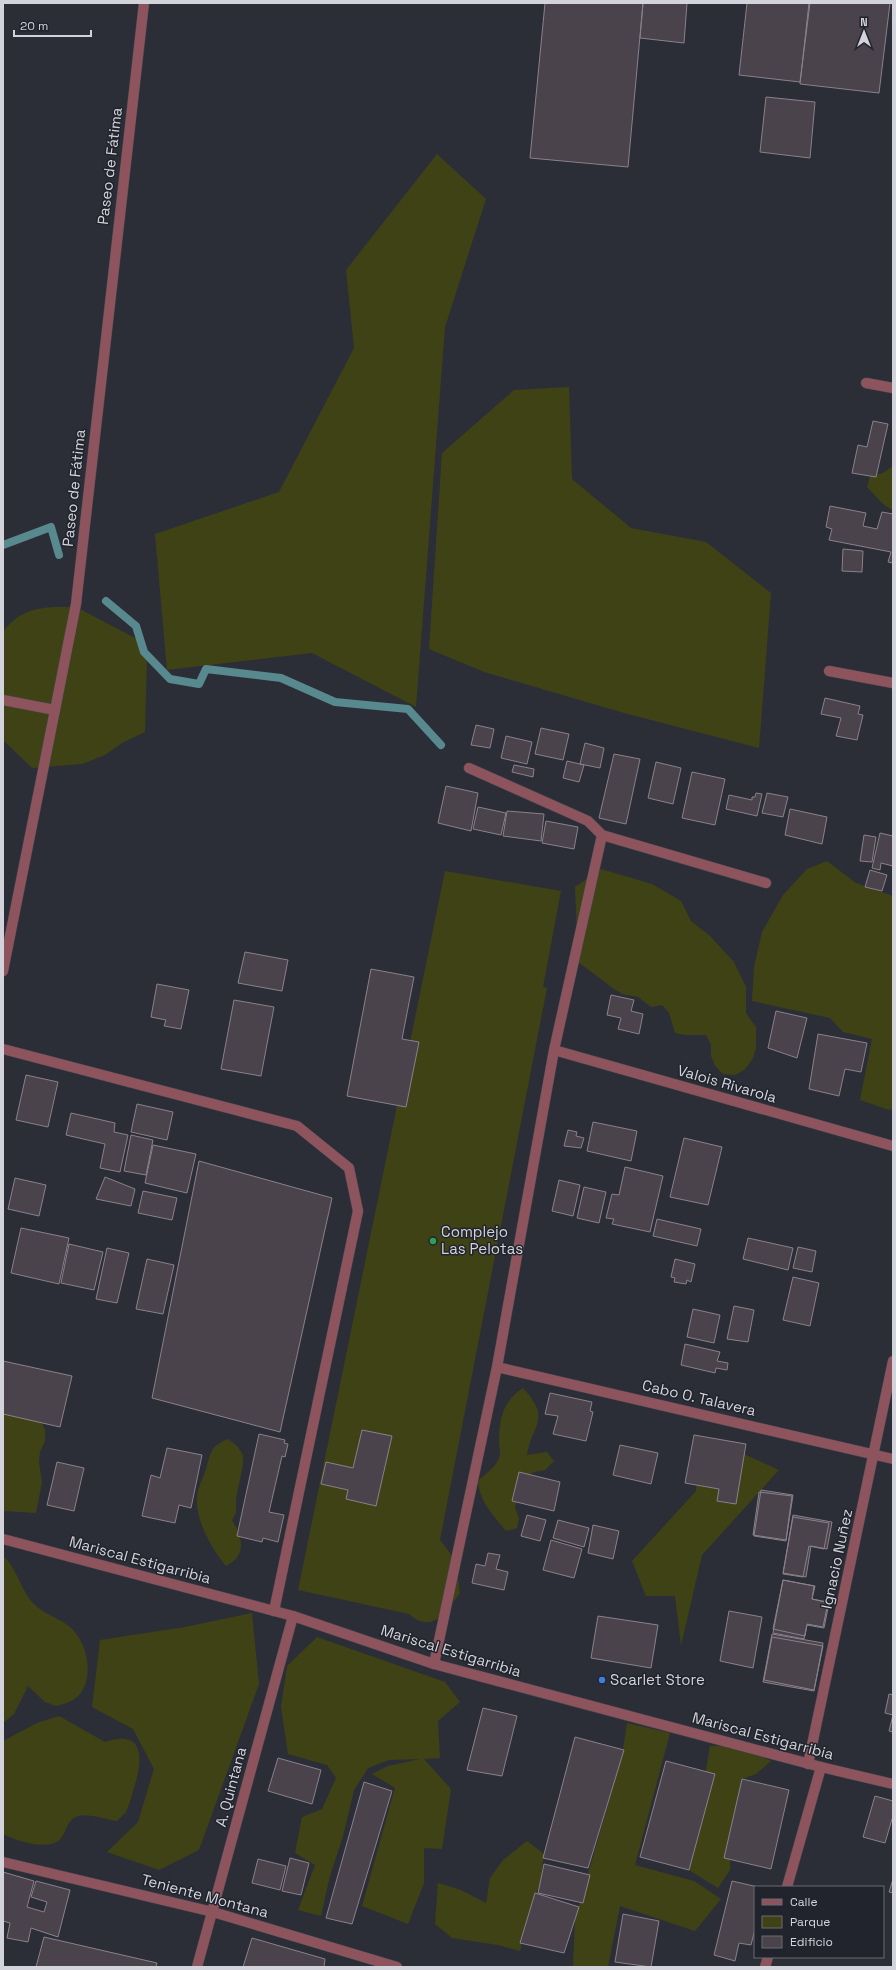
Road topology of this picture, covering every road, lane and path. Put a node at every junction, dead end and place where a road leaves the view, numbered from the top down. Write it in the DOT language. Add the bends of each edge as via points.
graph roads {
  1 [pos="144,3"];
  2 [pos="866,383"];
  3 [pos="893,388"];
  4 [pos="829,671"];
  5 [pos="893,683"];
  6 [pos="3,700"];
  7 [pos="55,710"];
  8 [pos="469,768"];
  9 [pos="602,835"];
  10 [pos="766,883"];
  11 [pos="3,971"];
  12 [pos="3,1049"];
  13 [pos="554,1050"];
  14 [pos="893,1146"];
  15 [pos="893,1361"];
  16 [pos="497,1367"];
  17 [pos="875,1454"];
  18 [pos="893,1459"];
  19 [pos="3,1539"];
  20 [pos="274,1611"];
  21 [pos="293,1616"];
  22 [pos="434,1664"];
  23 [pos="808,1764"];
  24 [pos="821,1767"];
  25 [pos="893,1784"];
  26 [pos="3,1862"];
  27 [pos="787,1886"];
  28 [pos="212,1912"];
  29 [pos="197,1967"];
  30 [pos="397,1967"];
  1 -- 7 [label="street, Paseo de Fátima" via="76,604"];
  2 -- 3 [label="street"];
  4 -- 5 [label="street"];
  6 -- 7 [label="street"];
  7 -- 11 [label="street, Paseo de Fátima"];
  8 -- 9 [label="street" via="588,821"];
  9 -- 10 [label="street"];
  9 -- 13 [label="street"];
  12 -- 20 [label="street" via="297,1126 349,1168 358,1211"];
  13 -- 14 [label="street, Valois Rivarola"];
  13 -- 16 [label="street"];
  15 -- 17 [label="street, Ignacio Nuñez"];
  16 -- 17 [label="street, Cabo O. Talavera"];
  16 -- 22 [label="street"];
  17 -- 18 [label="street, Cabo O. Talavera"];
  17 -- 23 [label="street, Ignacio Nuñez"];
  19 -- 20 [label="street, Mariscal Estigarribia"];
  20 -- 21 [label="street, Mariscal Estigarribia"];
  21 -- 22 [label="street, Mariscal Estigarribia"];
  21 -- 28 [label="street, A. Quintana"];
  22 -- 23 [label="street, Mariscal Estigarribia"];
  23 -- 24 [label="street, Mariscal Estigarribia"];
  24 -- 25 [label="street, Mariscal Estigarribia"];
  24 -- 27 [label="street"];
  26 -- 28 [label="street, Teniente Montana"];
  28 -- 29 [label="street, A. Quintana"];
  28 -- 30 [label="street, Teniente Montana"];
}
